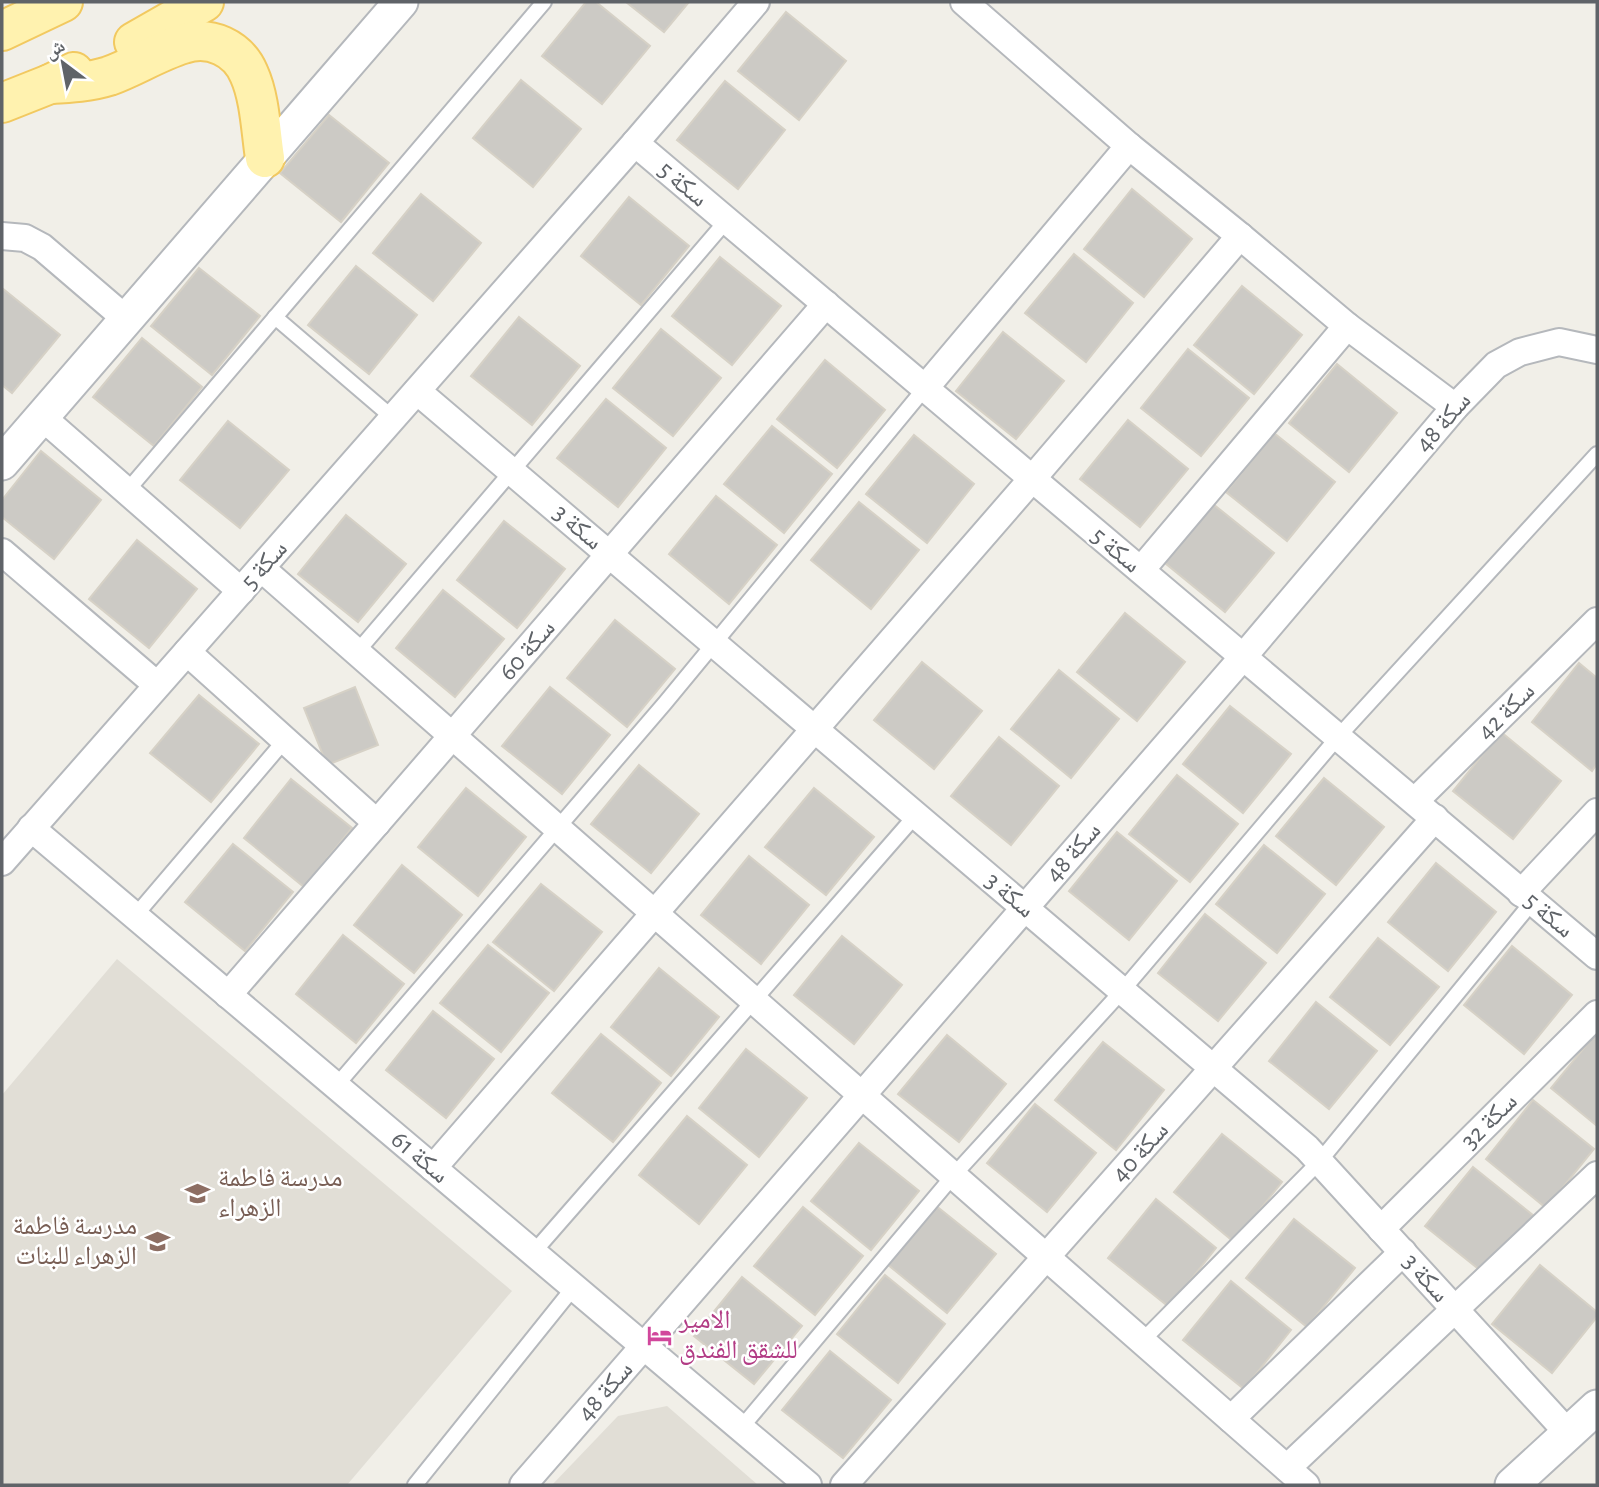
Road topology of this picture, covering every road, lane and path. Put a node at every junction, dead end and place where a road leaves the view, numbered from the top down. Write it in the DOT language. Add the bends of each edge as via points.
graph roads {
  1 [pos="63,2"];
  2 [pos="204,2"];
  3 [pos="401,2"];
  4 [pos="544,2"];
  5 [pos="756,2"];
  6 [pos="964,2"];
  7 [pos="2,31"];
  8 [pos="50,84"];
  9 [pos="2,103"];
  10 [pos="635,143"];
  11 [pos="1129,146"];
  12 [pos="265,158"];
  13 [pos="727,220"];
  14 [pos="2,236"];
  15 [pos="1240,236"];
  16 [pos="826,304"];
  17 [pos="275,317"];
  18 [pos="126,319"];
  19 [pos="1346,326"];
  20 [pos="1597,350"];
  21 [pos="925,388"];
  22 [pos="417,391"];
  23 [pos="1455,407"];
  24 [pos="42,417"];
  25 [pos="393,418"];
  26 [pos="1597,454"];
  27 [pos="2,463"];
  28 [pos="512,471"];
  29 [pos="1032,479"];
  30 [pos="127,491"];
  31 [pos="2,552"];
  32 [pos="609,554"];
  33 [pos="261,568"];
  34 [pos="1141,570"];
  35 [pos="241,591"];
  36 [pos="1597,621"];
  37 [pos="714,643"];
  38 [pos="187,652"];
  39 [pos="357,652"];
  40 [pos="1243,657"];
  41 [pos="157,685"];
  42 [pos="815,729"];
  43 [pos="452,736"];
  44 [pos="1338,737"];
  45 [pos="285,740"];
  46 [pos="1415,802"];
  47 [pos="1597,812"];
  48 [pos="916,815"];
  49 [pos="1435,818"];
  50 [pos="377,823"];
  51 [pos="31,828"];
  52 [pos="558,829"];
  53 [pos="2,862"];
  54 [pos="1527,897"];
  55 [pos="1025,908"];
  56 [pos="655,914"];
  57 [pos="135,916"];
  58 [pos="1597,956"];
  59 [pos="1122,990"];
  60 [pos="228,995"];
  61 [pos="754,1000"];
  62 [pos="1597,1014"];
  63 [pos="1214,1069"];
  64 [pos="336,1086"];
  65 [pos="862,1096"];
  66 [pos="1319,1162"];
  67 [pos="433,1168"];
  68 [pos="953,1175"];
  69 [pos="1597,1175"];
  70 [pos="1381,1229"];
  71 [pos="1403,1252"];
  72 [pos="533,1253"];
  73 [pos="1046,1257"];
  74 [pos="574,1287"];
  75 [pos="1455,1310"];
  76 [pos="1142,1341"];
  77 [pos="644,1346"];
  78 [pos="1597,1408"];
  79 [pos="1231,1419"];
  80 [pos="741,1428"];
  81 [pos="1569,1434"];
  82 [pos="1296,1477"];
  83 [pos="415,1485"];
  84 [pos="523,1485"];
  85 [pos="808,1485"];
  86 [pos="844,1485"];
  87 [pos="1512,1485"];
  1 -- 7 [label="main road"];
  2 -- 8 [label="main road"];
  3 -- 12 [label="street"];
  4 -- 17 [label="lane"];
  5 -- 10 [label="street, سكة 5"];
  6 -- 11 [label="street"];
  8 -- 9 [label="main road"];
  8 -- 12 [label="main road" via="107,76 184,43 206,41 225,46 249,72"];
  10 -- 13 [label="street, سكة 5"];
  10 -- 22 [label="street, سكة 5"];
  11 -- 15 [label="street"];
  11 -- 21 [label="street"];
  12 -- 18 [label="street"];
  13 -- 16 [label="street, سكة 5"];
  13 -- 28 [label="lane"];
  14 -- 18 [label="street" via="25,237 42,247"];
  15 -- 19 [label="street"];
  15 -- 29 [label="street"];
  16 -- 21 [label="street, سكة 5"];
  16 -- 32 [label="street, سكة 60"];
  17 -- 25 [label="lane"];
  17 -- 30 [label="lane"];
  18 -- 24 [label="street"];
  19 -- 23 [label="street"];
  19 -- 34 [label="street"];
  20 -- 23 [label="street, سكة 48" via="1559,342 1520,352 1496,365"];
  21 -- 29 [label="street, سكة 5"];
  21 -- 37 [label="lane"];
  22 -- 25 [label="street, سكة 5"];
  22 -- 28 [label="street, سكة 3"];
  23 -- 40 [label="street, سكة 48"];
  24 -- 27 [label="street"];
  24 -- 30 [label="street"];
  25 -- 33 [label="street, سكة 5"];
  26 -- 44 [label="lane"];
  28 -- 32 [label="street, سكة 3"];
  28 -- 39 [label="lane"];
  29 -- 34 [label="street, سكة 5"];
  29 -- 42 [label="street"];
  30 -- 35 [label="street"];
  31 -- 41 [label="street"];
  32 -- 37 [label="street, سكة 3"];
  32 -- 43 [label="street, سكة 60"];
  33 -- 35 [label="street, سكة 5"];
  33 -- 39 [label="street"];
  34 -- 40 [label="street, سكة 5"];
  35 -- 38 [label="street, سكة 5"];
  36 -- 46 [label="street, سكة 42"];
  37 -- 42 [label="street, سكة 3"];
  37 -- 52 [label="lane"];
  38 -- 41 [label="street, سكة 5"];
  38 -- 45 [label="street"];
  39 -- 43 [label="street"];
  40 -- 44 [label="street, سكة 5"];
  40 -- 55 [label="street, سكة 48"];
  41 -- 51 [label="street, سكة 5"];
  42 -- 48 [label="street, سكة 3"];
  42 -- 56 [label="street"];
  43 -- 50 [label="street, سكة 60"];
  43 -- 52 [label="street"];
  44 -- 46 [label="street, سكة 5"];
  44 -- 59 [label="lane"];
  45 -- 50 [label="street"];
  45 -- 57 [label="lane"];
  46 -- 49 [label="street, سكة 5"];
  47 -- 54 [label="street"];
  48 -- 55 [label="street, سكة 3"];
  48 -- 61 [label="lane"];
  49 -- 54 [label="street, سكة 5"];
  49 -- 63 [label="street, سكة 40"];
  50 -- 60 [label="street, سكة 60"];
  51 -- 53 [label="street, سكة 5"];
  51 -- 57 [label="street, سكة 61"];
  52 -- 56 [label="street"];
  52 -- 64 [label="lane"];
  54 -- 58 [label="street, سكة 5"];
  54 -- 66 [label="lane"];
  55 -- 59 [label="street, سكة 3"];
  55 -- 65 [label="street, سكة 48"];
  56 -- 61 [label="street"];
  56 -- 67 [label="street"];
  57 -- 60 [label="street, سكة 61"];
  59 -- 63 [label="street, سكة 3"];
  59 -- 68 [label="lane"];
  60 -- 64 [label="street, سكة 61"];
  61 -- 65 [label="street"];
  61 -- 72 [label="lane"];
  62 -- 70 [label="street, سكة 32"];
  63 -- 66 [label="street, سكة 3"];
  63 -- 73 [label="street, سكة 40"];
  64 -- 67 [label="street, سكة 61"];
  65 -- 68 [label="street"];
  65 -- 77 [label="street, سكة 48"];
  66 -- 70 [label="street, سكة 3"];
  66 -- 76 [label="lane"];
  67 -- 72 [label="street, سكة 61"];
  68 -- 73 [label="street"];
  68 -- 80 [label="lane"];
  69 -- 75 [label="street"];
  70 -- 71 [label="street, سكة 3"];
  71 -- 75 [label="street, سكة 3"];
  71 -- 79 [label="street"];
  72 -- 74 [label="street, سكة 61"];
  73 -- 76 [label="street"];
  73 -- 86 [label="street, سكة 40"];
  74 -- 77 [label="street, سكة 61"];
  74 -- 83 [label="lane"];
  75 -- 81 [label="street, سكة 3"];
  75 -- 82 [label="street" via="1391,1368"];
  76 -- 79 [label="street"];
  77 -- 80 [label="street, سكة 61"];
  77 -- 84 [label="street, سكة 48"];
  78 -- 81 [label="street"];
  79 -- 82 [label="street"];
  80 -- 85 [label="street, سكة 61"];
  81 -- 87 [label="street"];
}
